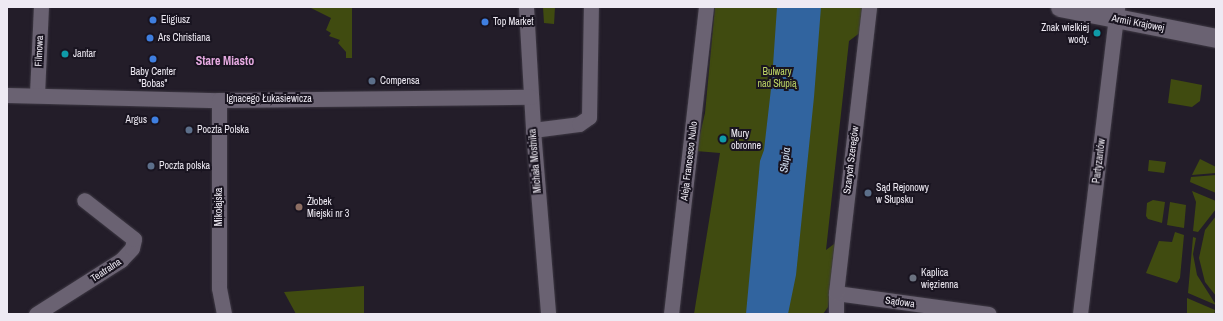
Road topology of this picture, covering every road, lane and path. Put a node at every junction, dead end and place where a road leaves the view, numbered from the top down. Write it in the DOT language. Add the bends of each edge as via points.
graph roads {
  1 [pos="41,7"];
  2 [pos="526,7"];
  3 [pos="591,7"];
  4 [pos="706,7"];
  5 [pos="869,7"];
  6 [pos="1060,7"];
  7 [pos="1116,13"];
  8 [pos="1216,38"];
  9 [pos="37,94"];
  10 [pos="7,95"];
  11 [pos="530,97"];
  12 [pos="219,100"];
  13 [pos="533,130"];
  14 [pos="84,200"];
  15 [pos="836,293"];
  16 [pos="36,314"];
  17 [pos="224,314"];
  18 [pos="548,314"];
  19 [pos="671,314"];
  20 [pos="836,314"];
  21 [pos="989,314"];
  22 [pos="1080,314"];
  1 -- 9 [label="street, Filmowa"];
  2 -- 11 [label="street, Michała Mostnika"];
  3 -- 13 [label="street" via="589,117 579,124"];
  4 -- 19 [label="street, Aleja Francesco Nullo"];
  5 -- 15 [label="street, Szarych Szeregów"];
  6 -- 7 [label="street, Armii Krajowej"];
  7 -- 8 [label="street, Armii Krajowej"];
  7 -- 22 [label="street, Partyzantów"];
  9 -- 10 [label="street, Ignacego Łukasiewicza"];
  9 -- 12 [label="street, Ignacego Łukasiewicza"];
  11 -- 12 [label="street, Ignacego Łukasiewicza"];
  11 -- 13 [label="street, Michała Mostnika"];
  12 -- 17 [label="street, Mikołajska" via="219,288"];
  13 -- 18 [label="street, Michała Mostnika"];
  14 -- 16 [label="street, Teatralna" via="134,238 132,248 121,260"];
  15 -- 20 [label="street, Szarych Szeregów"];
  15 -- 21 [label="street, Sądowa"];
}
